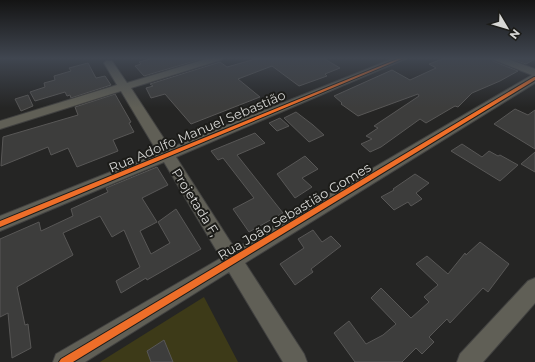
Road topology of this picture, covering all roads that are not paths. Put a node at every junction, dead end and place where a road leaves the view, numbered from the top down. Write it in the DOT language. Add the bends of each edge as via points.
graph roads {
  1 [pos="116,75"];
  2 [pos="163,75"];
  3 [pos="361,75"];
  4 [pos="535,78"];
  5 [pos="124,87"];
  6 [pos="0,125"];
  7 [pos="167,155"];
  8 [pos="0,224"];
  9 [pos="232,260"];
  10 [pos="535,288"];
  11 [pos="64,362"];
  12 [pos="296,362"];
  13 [pos="468,362"];
  1 -- 5 [label="street, Projetada F,"];
  2 -- 5 [label="street"];
  3 -- 7 [label="street, Rua Adolfo Manuel Sebastião"];
  4 -- 9 [label="street, Rua João Sebastião Gomes"];
  5 -- 6 [label="street"];
  5 -- 7 [label="street, Projetada F,"];
  7 -- 8 [label="street, Rua Adolfo Manuel Sebastião"];
  7 -- 9 [label="street, Projetada F,"];
  9 -- 11 [label="street, Rua João Sebastião Gomes"];
  9 -- 12 [label="street, Projetada F,"];
  10 -- 13 [label="street"];
}
